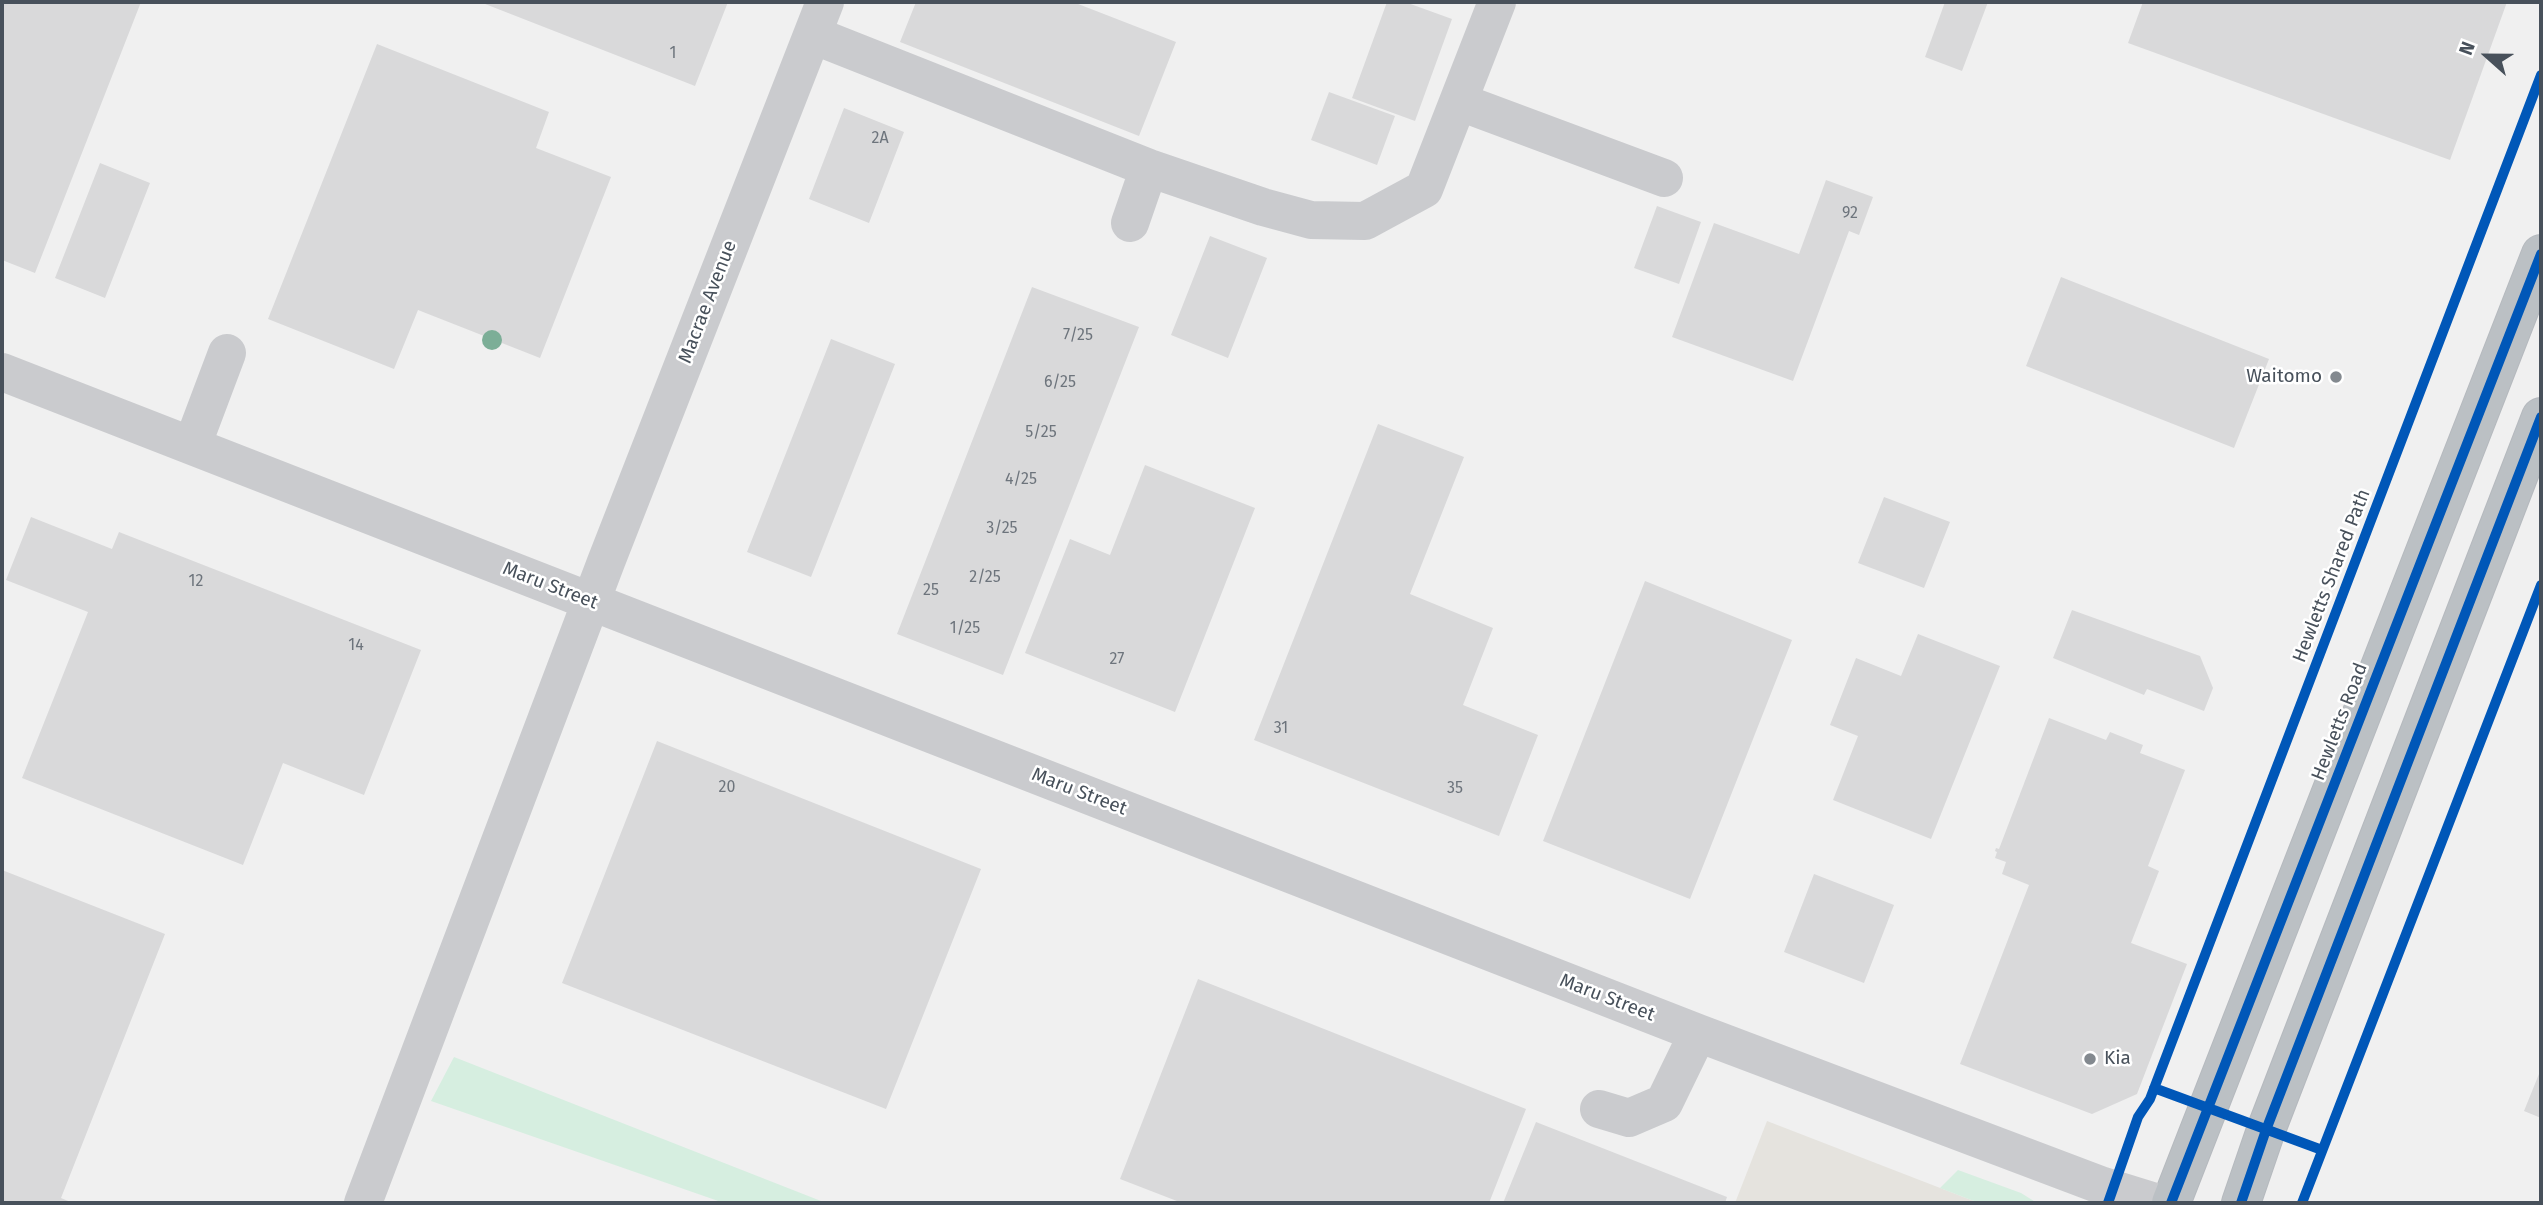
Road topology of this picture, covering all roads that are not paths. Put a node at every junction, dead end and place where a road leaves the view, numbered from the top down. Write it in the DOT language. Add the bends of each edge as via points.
graph roads {
  1 [pos="1497,2"];
  2 [pos="819,18"];
  3 [pos="1460,102"];
  4 [pos="1149,167"];
  5 [pos="1664,178"];
  6 [pos="1130,223"];
  7 [pos="2541,254"];
  8 [pos="228,354"];
  9 [pos="2,372"];
  10 [pos="2541,417"];
  11 [pos="192,446"];
  12 [pos="592,603"];
  13 [pos="1698,1033"];
  14 [pos="1599,1110"];
  15 [pos="363,1203"];
  16 [pos="2158,1203"];
  17 [pos="2171,1203"];
  18 [pos="2241,1203"];
  1 -- 3 [label="street"];
  2 -- 4 [label="street"];
  2 -- 12 [label="street, Macrae Avenue"];
  3 -- 4 [label="street" via="1424,189 1365,221 1311,220"];
  3 -- 5 [label="street"];
  4 -- 6 [label="street"];
  7 -- 17 [label="highway, Hewletts Road"];
  8 -- 11 [label="street"];
  9 -- 11 [label="street, Maru Street"];
  10 -- 18 [label="highway"];
  11 -- 12 [label="street, Maru Street"];
  12 -- 13 [label="street, Maru Street"];
  12 -- 15 [label="street, Macrae Avenue"];
  13 -- 14 [label="street" via="1664,1103 1629,1118"];
  13 -- 16 [label="street, Maru Street"];
}
